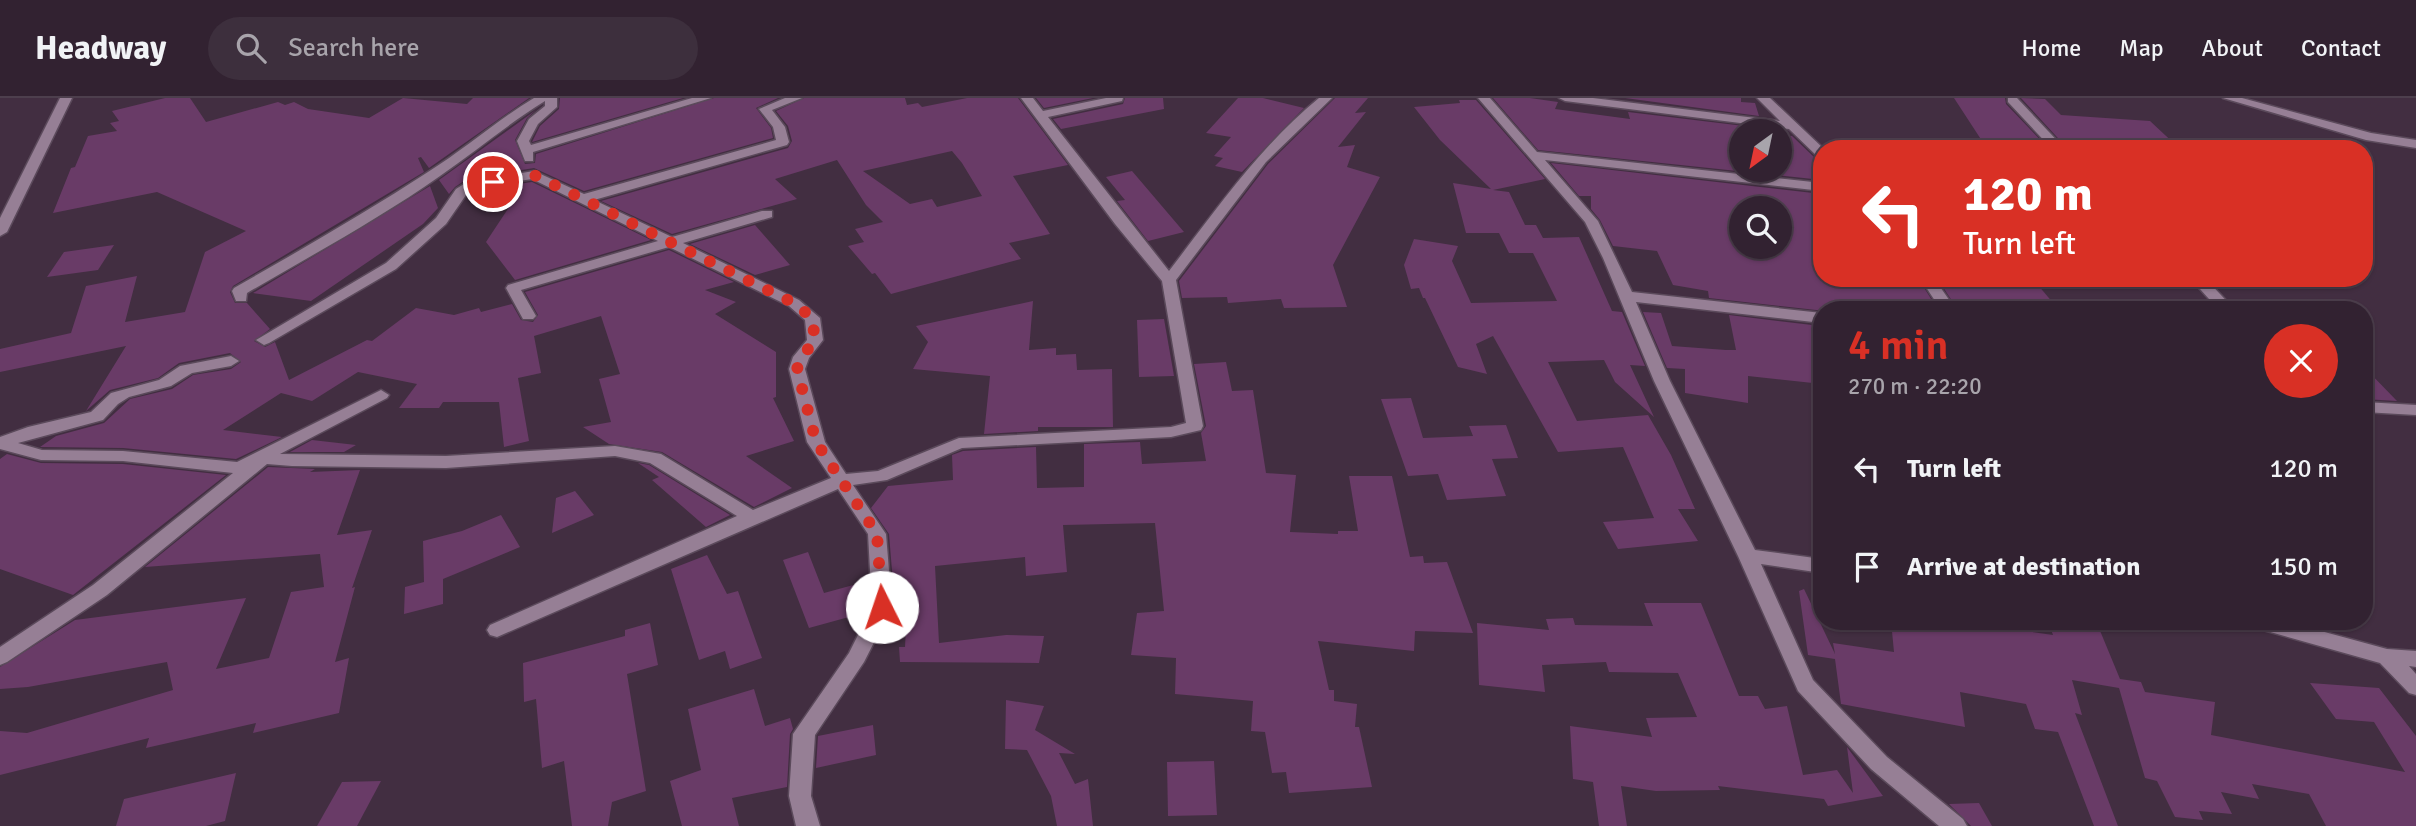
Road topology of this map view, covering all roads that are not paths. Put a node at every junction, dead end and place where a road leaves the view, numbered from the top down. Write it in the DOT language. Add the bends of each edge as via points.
graph roads {
  1 [pos="66,98"];
  2 [pos="542,98"];
  3 [pos="552,98"];
  4 [pos="705,98"];
  5 [pos="796,98"];
  6 [pos="1027,98"];
  7 [pos="1326,98"];
  8 [pos="1484,98"];
  9 [pos="1565,98"];
  10 [pos="1763,98"];
  11 [pos="2229,98"];
  12 [pos="1118,99"];
  13 [pos="2012,100"];
  14 [pos="1041,115"];
  15 [pos="1735,119"];
  16 [pos="1785,119"];
  17 [pos="1792,126"];
  18 [pos="2050,140"];
  19 [pos="2416,144"];
  20 [pos="1813,146"];
  21 [pos="526,150"];
  22 [pos="1534,155"];
  23 [pos="534,175"];
  24 [pos="1813,186"];
  25 [pos="582,199"];
  26 [pos="767,215"];
  27 [pos="0,232"];
  28 [pos="671,243"];
  29 [pos="1169,280"];
  30 [pos="2206,287"];
  31 [pos="1624,296"];
  32 [pos="241,298"];
  33 [pos="2219,301"];
  34 [pos="528,316"];
  35 [pos="1813,317"];
  36 [pos="264,340"];
  37 [pos="232,362"];
  38 [pos="381,395"];
  39 [pos="2373,408"];
  40 [pos="2416,410"];
  41 [pos="1,442"];
  42 [pos="263,458"];
  43 [pos="843,481"];
  44 [pos="752,517"];
  45 [pos="1748,556"];
  46 [pos="1813,565"];
  47 [pos="497,630"];
  48 [pos="2289,630"];
  49 [pos="0,657"];
  50 [pos="2387,657"];
  51 [pos="2416,659"];
  52 [pos="2416,687"];
  53 [pos="808,826"];
  54 [pos="1955,826"];
  1 -- 27 [label="street"];
  2 -- 32 [label="street" via="344,232 239,290"];
  3 -- 21 [label="street" via="551,107 533,122 523,141"];
  4 -- 21 [label="street"];
  5 -- 25 [label="street" via="765,109 779,127 783,142"];
  6 -- 14 [label="street"];
  7 -- 29 [label="street" via="1276,143"];
  8 -- 22 [label="street"];
  9 -- 15 [label="street"];
  10 -- 16 [label="street"];
  11 -- 19 [label="street" via="2370,137"];
  12 -- 14 [label="street"];
  13 -- 18 [label="street"];
  14 -- 29 [label="street"];
  17 -- 20 [label="street"];
  21 -- 23 [label="street"];
  22 -- 24 [label="street"];
  22 -- 31 [label="street" via="1591,221"];
  23 -- 25 [label="street"];
  23 -- 36 [label="street" via="461,192 441,221 391,265"];
  25 -- 28 [label="street"];
  26 -- 28 [label="street"];
  28 -- 34 [label="street" via="516,286 513,288"];
  28 -- 43 [label="street" via="794,303 812,318 815,340 797,369 816,442"];
  29 -- 43 [label="street" via="1195,426 1171,432 959,443 881,476"];
  30 -- 33 [label="street"];
  31 -- 35 [label="street"];
  31 -- 45 [label="street"];
  37 -- 41 [label="street" via="178,372 166,383 111,400 97,416"];
  38 -- 42 [label="street"];
  39 -- 40 [label="street"];
  41 -- 42 [label="street" via="41,455 123,456 240,468"];
  42 -- 44 [label="street" via="446,462 615,451 655,458"];
  42 -- 49 [label="street" via="100,590"];
  43 -- 44 [label="street"];
  43 -- 53 [label="street" via="877,534 882,607 857,657 804,734 800,796"];
  44 -- 47 [label="street"];
  45 -- 46 [label="street"];
  45 -- 54 [label="street" via="1805,685 1879,762"];
  48 -- 50 [label="street"];
  50 -- 51 [label="street"];
  50 -- 52 [label="street"];
}
